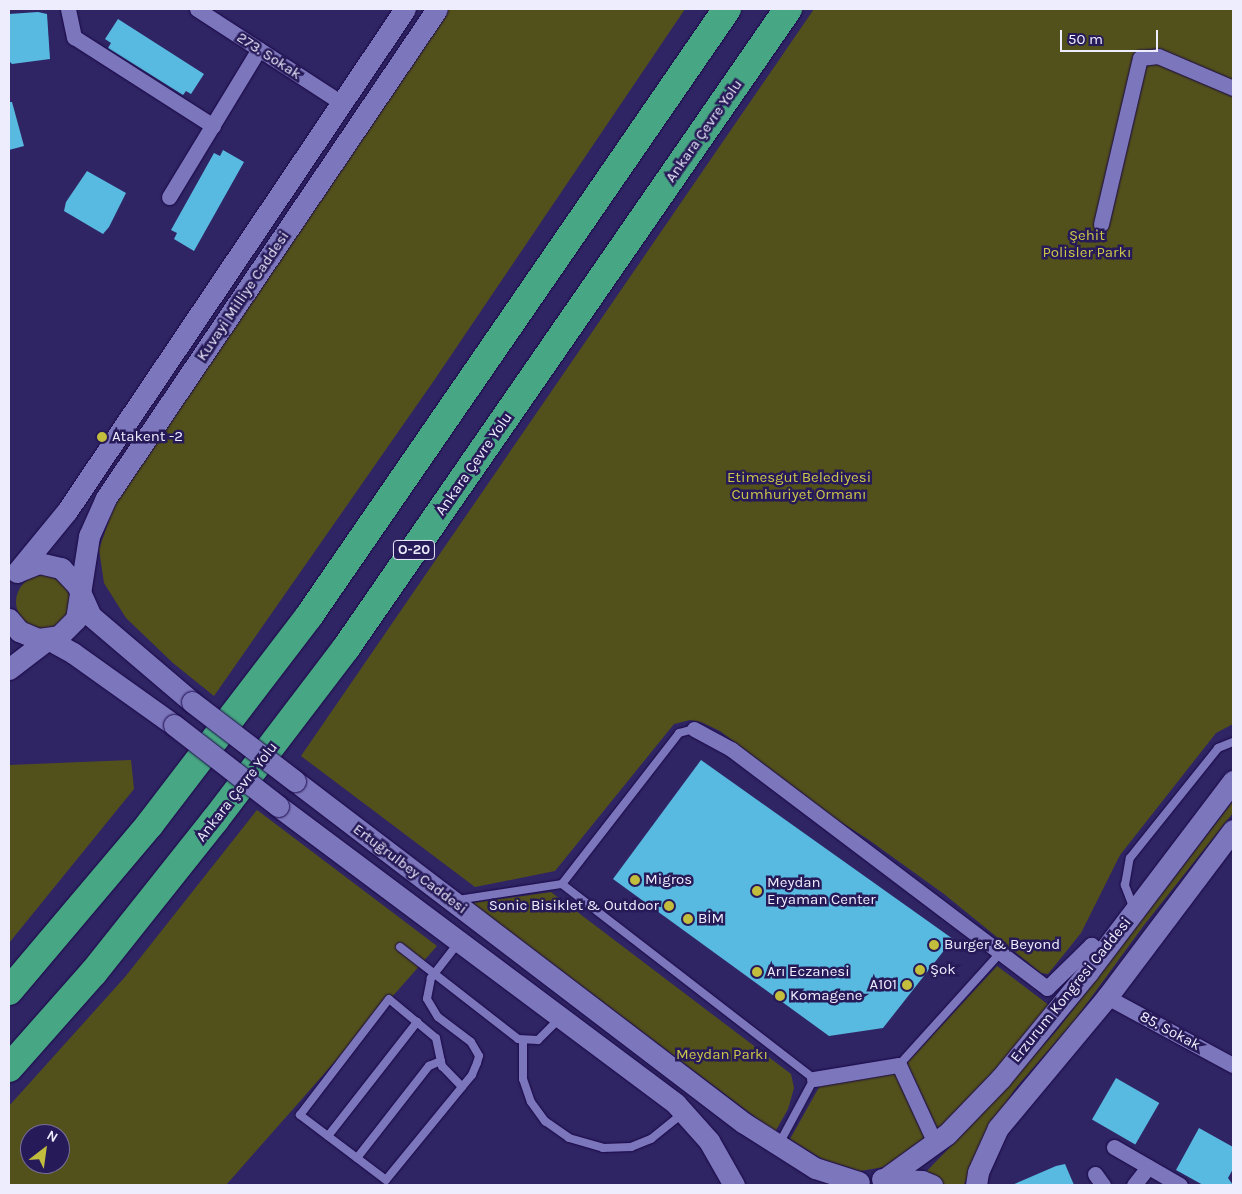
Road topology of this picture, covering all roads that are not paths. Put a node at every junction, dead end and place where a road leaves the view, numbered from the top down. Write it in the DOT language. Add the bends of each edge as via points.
graph roads {
  1 [pos="68,9"];
  2 [pos="197,9"];
  3 [pos="405,9"];
  4 [pos="437,9"];
  5 [pos="727,9"];
  6 [pos="788,9"];
  7 [pos="259,49"];
  8 [pos="1233,88"];
  9 [pos="342,103"];
  10 [pos="213,126"];
  11 [pos="170,197"];
  12 [pos="1101,224"];
  13 [pos="12,577"];
  14 [pos="80,596"];
  15 [pos="9,624"];
  16 [pos="48,639"];
  17 [pos="9,669"];
  18 [pos="694,729"];
  19 [pos="1233,742"];
  20 [pos="1233,782"];
  21 [pos="1233,830"];
  22 [pos="562,884"];
  23 [pos="452,901"];
  24 [pos="1134,911"];
  25 [pos="460,942"];
  26 [pos="400,948"];
  27 [pos="1001,952"];
  28 [pos="1102,953"];
  29 [pos="435,973"];
  30 [pos="9,991"];
  31 [pos="1107,997"];
  32 [pos="561,1017"];
  33 [pos="417,1022"];
  34 [pos="523,1041"];
  35 [pos="441,1061"];
  36 [pos="899,1065"];
  37 [pos="1233,1065"];
  38 [pos="9,1068"];
  39 [pos="814,1079"];
  40 [pos="462,1087"];
  41 [pos="685,1112"];
  42 [pos="328,1136"];
  43 [pos="935,1144"];
  44 [pos="778,1146"];
  45 [pos="1114,1147"];
  46 [pos="357,1158"];
  47 [pos="1148,1167"];
  48 [pos="886,1178"];
  49 [pos="849,1184"];
  50 [pos="734,1185"];
  51 [pos="932,1185"];
  52 [pos="976,1185"];
  53 [pos="1134,1185"];
  54 [pos="1180,1185"];
  1 -- 10 [label="street" via="74,37"];
  2 -- 7 [label="street, 273. Sokak"];
  3 -- 9 [label="main road, Kuvayi Milliye Caddesi"];
  4 -- 14 [label="main road, Kuvayi Milliye Caddesi" via="106,498 89,536"];
  5 -- 30 [label="highway" via="309,616 150,824"];
  6 -- 38 [label="highway, Ankara Çevre Yolu / O-20" via="346,648 216,820 100,964"];
  7 -- 9 [label="street, 273. Sokak"];
  7 -- 10 [label="street"];
  8 -- 12 [label="street" via="1158,56 1140,58"];
  9 -- 13 [label="main road, Kuvayi Milliye Caddesi" via="67,511"];
  10 -- 11 [label="street"];
  13 -- 14 [label="main road, Ertuğrulbey Caddesi" via="33,565 50,564 70,575"];
  14 -- 16 [label="main road" via="80,608 73,624 59,636"];
  14 -- 23 [label="main road, Ertuğrulbey Caddesi, bridge" via="86,609 102,626 192,702"];
  15 -- 16 [label="main road, Ertuğrulbey Caddesi" via="28,636"];
  16 -- 17 [label="main road"];
  16 -- 25 [label="main road, Ertuğrulbey Caddesi, bridge" via="73,653 174,725"];
  18 -- 22 [label="lane" via="679,733"];
  18 -- 27 [label="street" via="731,749"];
  19 -- 24 [label="lane" via="1218,748 1130,858 1125,871 1125,886"];
  20 -- 24 [label="main road, Erzurum Kongresi Caddesi"];
  21 -- 31 [label="main road, Erzurum Kongresi Caddesi"];
  22 -- 23 [label="lane"];
  22 -- 39 [label="lane"];
  23 -- 44 [label="main road, Ertuğrulbey Caddesi"];
  24 -- 28 [label="main road, Erzurum Kongresi Caddesi"];
  25 -- 29 [label="lane"];
  25 -- 32 [label="main road, Ertuğrulbey Caddesi"];
  26 -- 29 [label="lane"];
  27 -- 28 [label="street" via="1047,988 1091,944"];
  27 -- 36 [label="lane"];
  28 -- 43 [label="main road, Erzurum Kongresi Caddesi" via="1001,1078"];
  29 -- 34 [label="lane"];
  29 -- 40 [label="lane" via="427,991 429,1007 470,1042 479,1056 475,1069"];
  31 -- 37 [label="street, 85. Sokak"];
  31 -- 52 [label="main road, Erzurum Kongresi Caddesi" via="998,1128 978,1172"];
  32 -- 34 [label="lane" via="538,1040"];
  32 -- 41 [label="main road, Ertuğrulbey Caddesi"];
  33 -- 35 [label="lane" via="439,1042"];
  33 -- 42 [label="lane"];
  33 -- 42 [label="lane" via="389,999 300,1115"];
  34 -- 41 [label="lane" via="523,1079 531,1102 552,1128 575,1140 603,1148 631,1147 651,1139"];
  35 -- 40 [label="lane" via="445,1072"];
  35 -- 46 [label="lane" via="429,1066"];
  36 -- 39 [label="street"];
  36 -- 43 [label="street"];
  39 -- 44 [label="lane"];
  40 -- 46 [label="lane" via="386,1180"];
  41 -- 50 [label="main road, Ertuğrulbey Caddesi" via="709,1141"];
  42 -- 46 [label="lane"];
  43 -- 48 [label="main road, Erzurum Kongresi Caddesi"];
  44 -- 49 [label="main road, Ertuğrulbey Caddesi"];
  45 -- 47 [label="street"];
  47 -- 53 [label="street"];
  47 -- 54 [label="street"];
  48 -- 49 [label="main road"];
  48 -- 51 [label="main road"];
}
